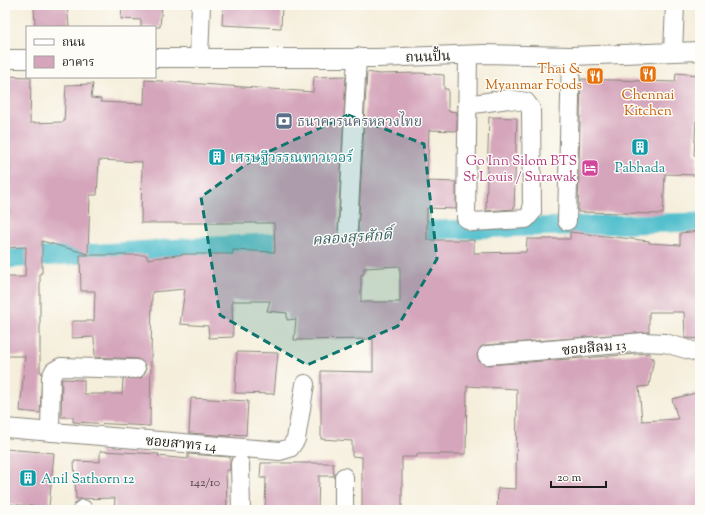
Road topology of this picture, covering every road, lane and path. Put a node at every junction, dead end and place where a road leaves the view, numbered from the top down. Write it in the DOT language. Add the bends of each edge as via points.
graph roads {
  1 [pos="201,5"];
  2 [pos="675,5"];
  3 [pos="673,52"];
  4 [pos="700,52"];
  5 [pos="468,55"];
  6 [pos="571,56"];
  7 [pos="357,57"];
  8 [pos="156,58"];
  9 [pos="199,58"];
  10 [pos="26,59"];
  11 [pos="5,60"];
  12 [pos="467,105"];
  13 [pos="567,221"];
  14 [pos="348,230"];
  15 [pos="700,353"];
  16 [pos="487,355"];
  17 [pos="136,369"];
  18 [pos="304,384"];
  19 [pos="5,428"];
  20 [pos="50,432"];
  21 [pos="240,464"];
  22 [pos="344,477"];
  23 [pos="241,510"];
  24 [pos="344,510"];
  1 -- 9 [label="street"];
  2 -- 3 [label="street"];
  3 -- 4 [label="street, ถนนปั้น"];
  3 -- 6 [label="street, ถนนปั้น"];
  5 -- 6 [label="street, ถนนปั้น"];
  5 -- 7 [label="street, ถนนปั้น"];
  5 -- 12 [label="street"];
  6 -- 13 [label="street"];
  7 -- 9 [label="street, ถนนปั้น"];
  7 -- 14 [label="street"];
  8 -- 9 [label="street, ถนนปั้น"];
  10 -- 11 [label="street"];
  12 -- 12 [label="street" via="466,218 472,222 526,219 532,212 531,109 526,102 508,100"];
  15 -- 16 [label="street, ซอยสีลม 13" via="665,344 644,342"];
  17 -- 20 [label="street" via="61,367 54,371 51,377"];
  18 -- 20 [label="street, ซอยสาทร 14" via="296,439 290,448 280,451"];
  19 -- 20 [label="street, ซอยสาทร 14"];
  21 -- 23 [label="street"];
  22 -- 24 [label="street"];
}
